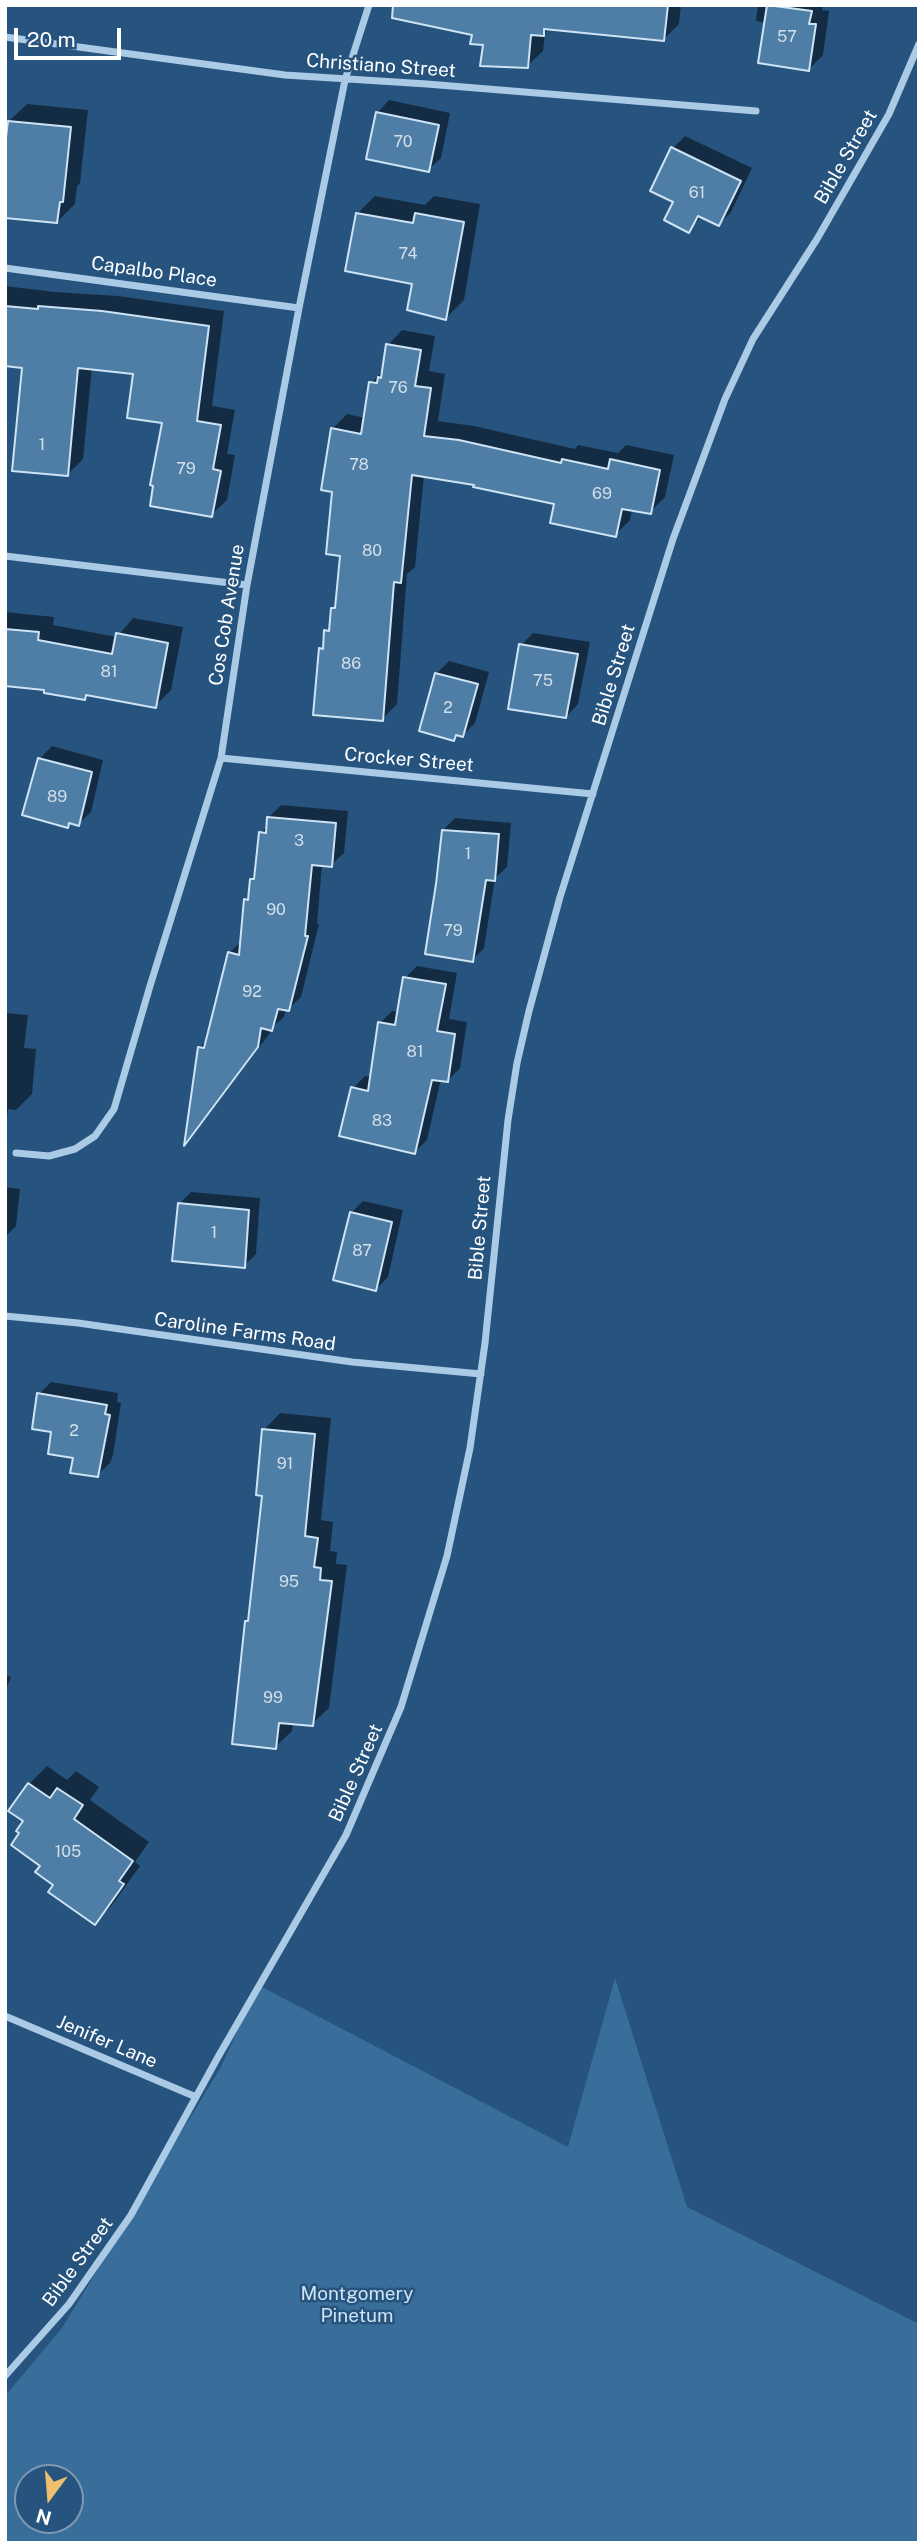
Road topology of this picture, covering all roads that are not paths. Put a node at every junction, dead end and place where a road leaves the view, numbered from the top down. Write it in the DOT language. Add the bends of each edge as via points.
graph roads {
  1 [pos="369,5"];
  2 [pos="5,37"];
  3 [pos="919,44"];
  4 [pos="345,80"];
  5 [pos="756,111"];
  6 [pos="5,268"];
  7 [pos="299,308"];
  8 [pos="5,556"];
  9 [pos="247,585"];
  10 [pos="221,758"];
  11 [pos="593,794"];
  12 [pos="16,1153"];
  13 [pos="5,1316"];
  14 [pos="481,1374"];
  15 [pos="5,2016"];
  16 [pos="196,2097"];
  17 [pos="5,2376"];
  1 -- 4 [label="street, Cos Cob Avenue"];
  2 -- 4 [label="street, Christiano Street"];
  3 -- 11 [label="street, Bible Street" via="889,114 753,339 725,399 673,540"];
  4 -- 5 [label="street, Christiano Street"];
  4 -- 7 [label="street, Cos Cob Avenue"];
  6 -- 7 [label="street, Capalbo Place"];
  7 -- 9 [label="street, Cos Cob Avenue"];
  8 -- 9 [label="street"];
  9 -- 10 [label="street, Cos Cob Avenue"];
  10 -- 11 [label="street, Crocker Street"];
  10 -- 12 [label="street, Cos Cob Avenue" via="114,1109 95,1136 75,1149 49,1156"];
  11 -- 14 [label="street, Bible Street" via="543,954 517,1063 503,1149"];
  13 -- 14 [label="street, Caroline Farms Road" via="352,1362"];
  14 -- 16 [label="street, Bible Street" via="447,1556 388,1741 346,1835"];
  15 -- 16 [label="street, Jenifer Lane"];
  16 -- 17 [label="street, Bible Street" via="131,2215 69,2304"];
}
